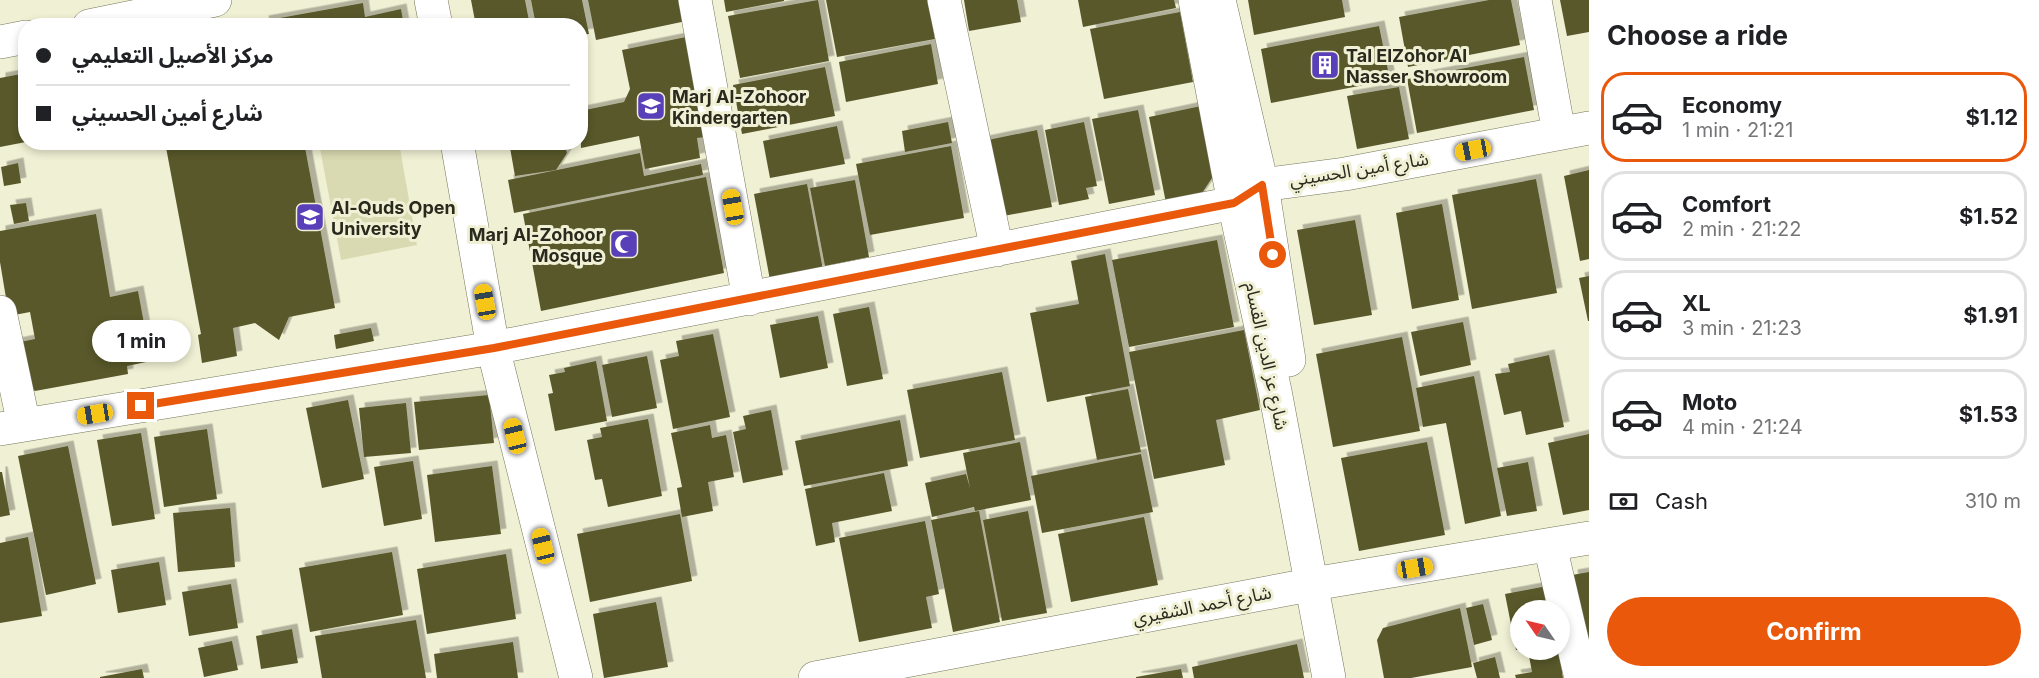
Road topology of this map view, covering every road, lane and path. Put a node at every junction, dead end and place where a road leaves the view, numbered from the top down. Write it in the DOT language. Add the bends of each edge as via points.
graph roads {
  1 [pos="215,0"];
  2 [pos="431,0"];
  3 [pos="695,0"];
  4 [pos="944,0"];
  5 [pos="1195,0"];
  6 [pos="1219,0"];
  7 [pos="1535,0"];
  8 [pos="170,5"];
  9 [pos="120,18"];
  10 [pos="434,18"];
  11 [pos="18,39"];
  12 [pos="0,42"];
  13 [pos="1574,130"];
  14 [pos="458,150"];
  15 [pos="1262,185"];
  16 [pos="1234,203"];
  17 [pos="997,250"];
  18 [pos="749,299"];
  19 [pos="0,312"];
  20 [pos="494,348"];
  21 [pos="12,427"];
  22 [pos="1589,538"];
  23 [pos="1550,546"];
  24 [pos="1317,584"];
  25 [pos="576,678"];
  26 [pos="815,678"];
  27 [pos="1329,678"];
  28 [pos="1345,678"];
  29 [pos="1581,678"];
  1 -- 8 [label="street"];
  2 -- 10 [label="street"];
  3 -- 18 [label="street"];
  4 -- 17 [label="street"];
  5 -- 16 [label="street, شارع عز الدين القسام"];
  6 -- 15 [label="street, شارع عز الدين القسام"];
  7 -- 13 [label="street"];
  8 -- 9 [label="street"];
  11 -- 12 [label="street"];
  13 -- 15 [label="street, شارع أمين الحسيني" via="1345,174"];
  14 -- 20 [label="street"];
  15 -- 16 [label="street, شارع أمين الحسيني"];
  15 -- 24 [label="street, شارع عز الدين القسام"];
  16 -- 17 [label="street, شارع أمين الحسيني"];
  16 -- 24 [label="street, شارع عز الدين القسام"];
  17 -- 18 [label="street, شارع أمين الحسيني"];
  18 -- 20 [label="street, شارع أمين الحسيني"];
  19 -- 21 [label="street"];
  20 -- 21 [label="street, شارع أمين الحسيني"];
  20 -- 25 [label="street"];
  22 -- 23 [label="street, شارع أحمد الشقيري"];
  23 -- 24 [label="street, شارع أحمد الشقيري"];
  23 -- 29 [label="street"];
  24 -- 26 [label="street, شارع أحمد الشقيري"];
  24 -- 27 [label="street, شارع عز الدين القسام"];
  24 -- 28 [label="street, شارع عز الدين القسام"];
}
